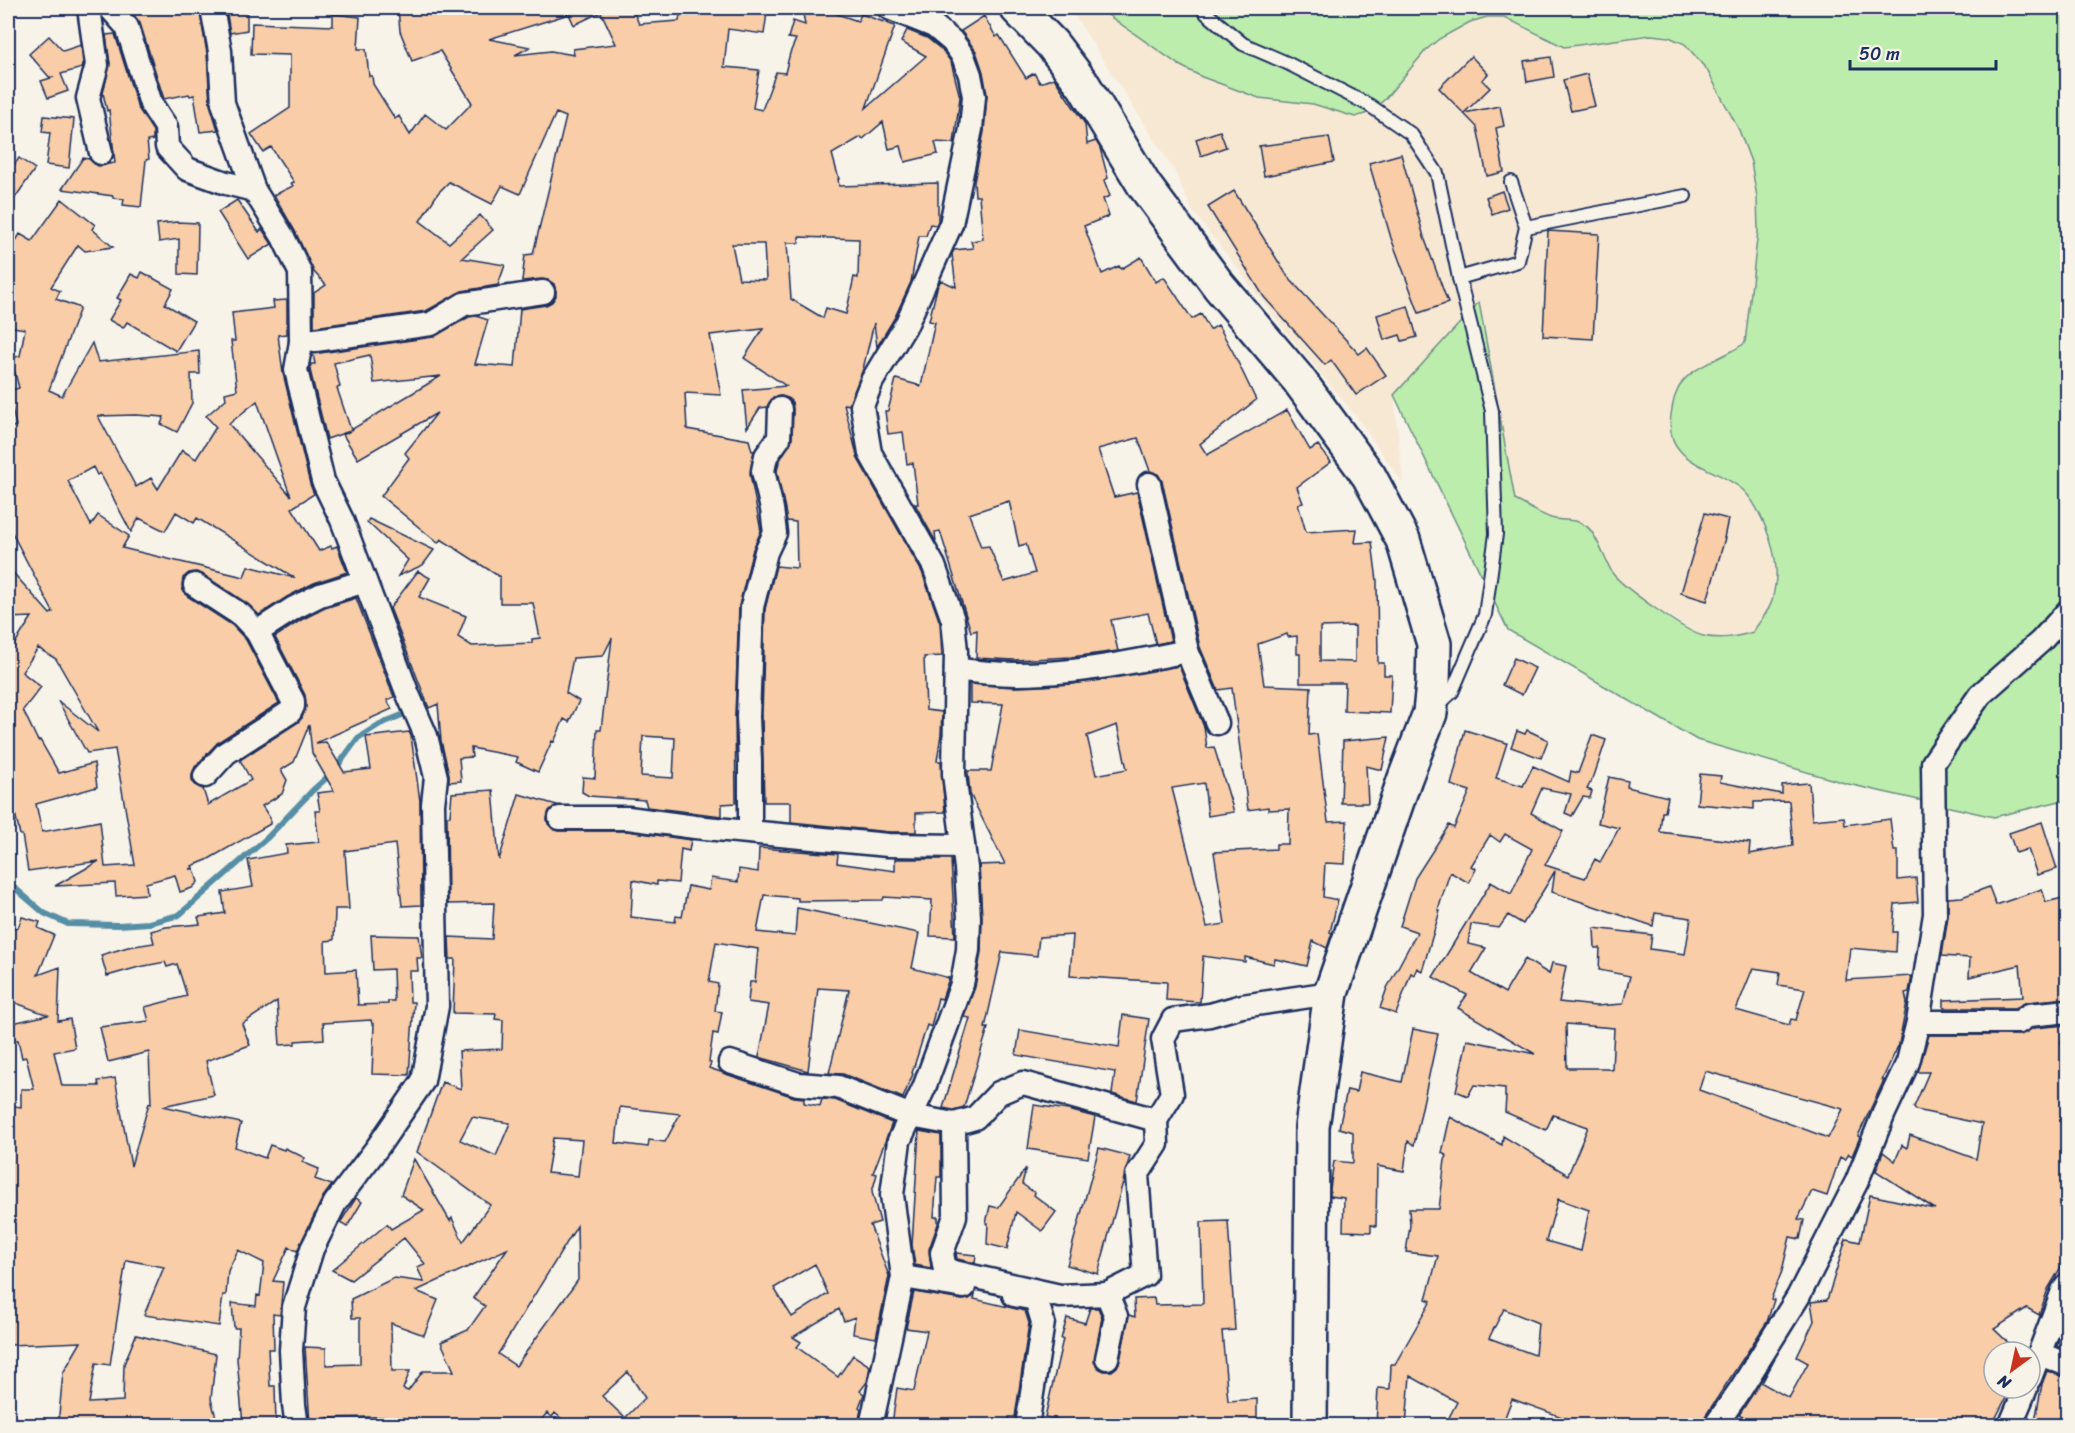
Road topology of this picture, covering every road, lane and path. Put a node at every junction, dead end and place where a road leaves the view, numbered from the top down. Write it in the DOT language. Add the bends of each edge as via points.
graph roads {
  1 [pos="89,8"];
  2 [pos="111,8"];
  3 [pos="213,8"];
  4 [pos="889,8"];
  5 [pos="1017,8"];
  6 [pos="1203,8"];
  7 [pos="101,153"];
  8 [pos="1511,182"];
  9 [pos="255,189"];
  10 [pos="1685,196"];
  11 [pos="1526,227"];
  12 [pos="1459,278"];
  13 [pos="543,292"];
  14 [pos="301,342"];
  15 [pos="780,409"];
  16 [pos="1149,484"];
  17 [pos="365,581"];
  18 [pos="195,585"];
  19 [pos="2067,611"];
  20 [pos="257,632"];
  21 [pos="1187,651"];
  22 [pos="956,669"];
  23 [pos="1430,713"];
  24 [pos="1216,723"];
  25 [pos="205,776"];
  26 [pos="560,818"];
  27 [pos="750,832"];
  28 [pos="963,846"];
  29 [pos="1331,993"];
  30 [pos="2067,1011"];
  31 [pos="1918,1022"];
  32 [pos="730,1062"];
  33 [pos="911,1116"];
  34 [pos="1156,1120"];
  35 [pos="954,1124"];
  36 [pos="903,1277"];
  37 [pos="2067,1284"];
  38 [pos="1107,1294"];
  39 [pos="2042,1349"];
  40 [pos="2042,1355"];
  41 [pos="1107,1358"];
  42 [pos="2067,1365"];
  43 [pos="2021,1400"];
  44 [pos="297,1425"];
  45 [pos="871,1425"];
  46 [pos="1027,1425"];
  47 [pos="1310,1425"];
  48 [pos="1715,1425"];
  49 [pos="2010,1425"];
  1 -- 7 [label="street" via="97,65 88,98"];
  2 -- 9 [label="street" via="127,27 151,104 166,126 167,147 187,169"];
  3 -- 9 [label="street" via="223,103"];
  4 -- 22 [label="street" via="934,26 952,42 963,56 974,96 951,224 907,323 872,381 862,406 870,453 934,566 953,620"];
  5 -- 23 [label="highway" via="1052,44 1084,86 1143,185 1219,286 1298,379 1369,476 1403,540 1434,644"];
  6 -- 12 [label="lane" via="1243,45 1369,105 1411,134 1437,173"];
  8 -- 11 [label="lane"];
  9 -- 14 [label="street" via="300,272"];
  10 -- 11 [label="lane"];
  11 -- 12 [label="lane" via="1518,261"];
  12 -- 23 [label="lane" via="1492,411 1496,534 1485,615 1452,692"];
  13 -- 14 [label="street" via="464,304 431,324"];
  14 -- 17 [label="street" via="296,370 323,481"];
  15 -- 27 [label="street" via="779,438 766,456 763,471 775,533 752,607 748,717"];
  16 -- 21 [label="street"];
  17 -- 20 [label="street" via="320,594"];
  17 -- 44 [label="street" via="426,736 436,777 437,1006 423,1081 335,1203 312,1249 293,1318 291,1350"];
  18 -- 20 [label="street" via="241,615"];
  19 -- 31 [label="street" via="2041,641 1980,695 1932,762 1935,914"];
  20 -- 25 [label="street" via="293,706 290,712 226,753"];
  21 -- 22 [label="street" via="1110,667 1041,673 986,674"];
  21 -- 24 [label="street"];
  22 -- 28 [label="street" via="954,774"];
  23 -- 29 [label="highway"];
  26 -- 27 [label="street" via="628,818"];
  27 -- 28 [label="street" via="888,845"];
  28 -- 33 [label="street" via="969,918 962,984"];
  29 -- 34 [label="street" via="1173,1020 1163,1039 1172,1094"];
  29 -- 47 [label="highway" via="1312,1127"];
  30 -- 31 [label="street" via="2029,1016 2019,1022"];
  31 -- 48 [label="street" via="1908,1062 1857,1181 1798,1297"];
  32 -- 33 [label="street" via="798,1084 838,1087"];
  33 -- 35 [label="street"];
  33 -- 36 [label="street" via="899,1141 892,1195"];
  34 -- 35 [label="street" via="1023,1083 999,1093 975,1118"];
  34 -- 38 [label="street" via="1157,1144 1137,1174 1145,1275"];
  35 -- 38 [label="street" via="955,1216 942,1253 945,1270 1060,1296"];
  36 -- 45 [label="street"];
  36 -- 46 [label="street" via="1036,1299 1043,1322"];
  37 -- 39 [label="street"];
  38 -- 41 [label="street" via="1116,1316"];
  40 -- 42 [label="street"];
  43 -- 49 [label="street"];
}
